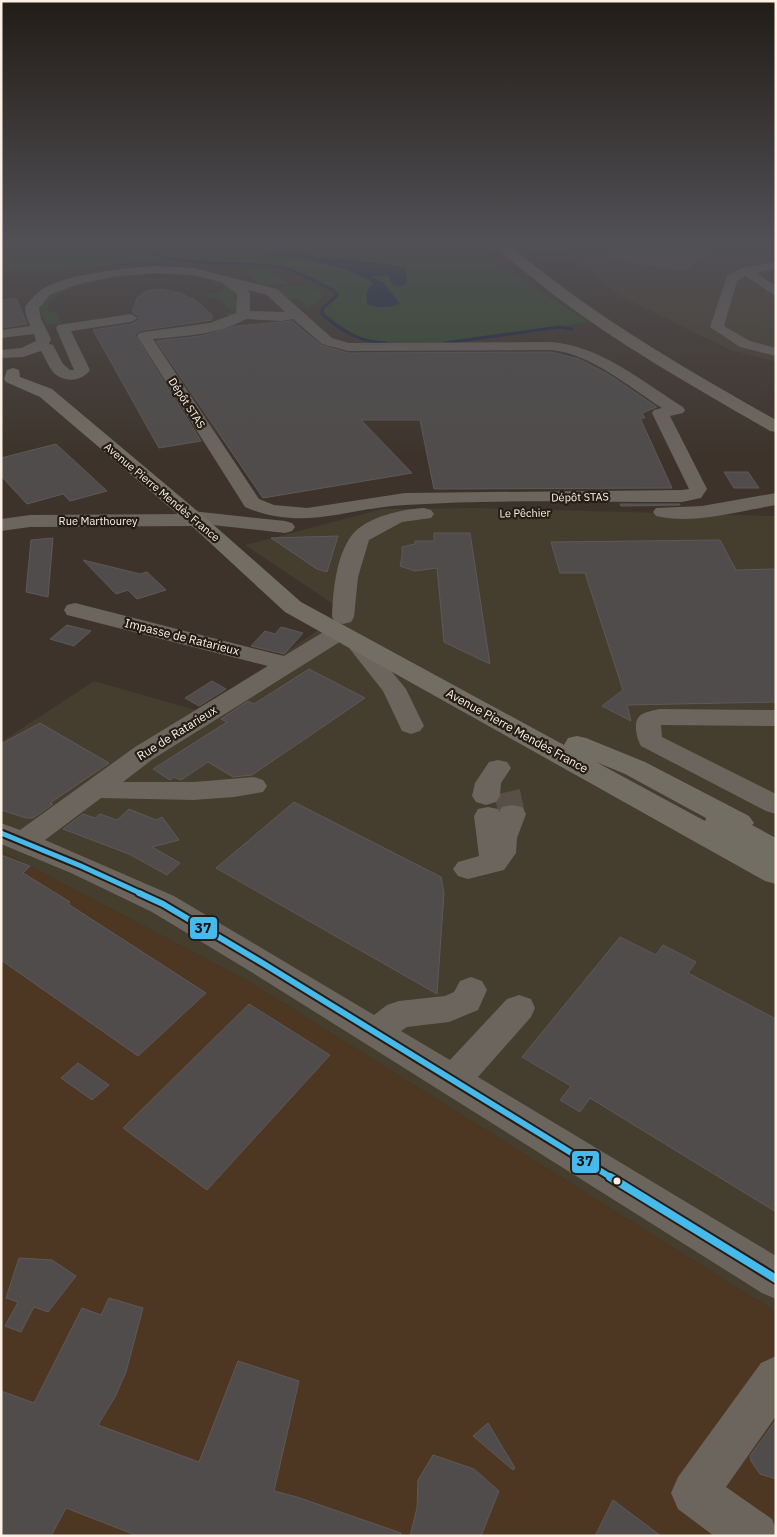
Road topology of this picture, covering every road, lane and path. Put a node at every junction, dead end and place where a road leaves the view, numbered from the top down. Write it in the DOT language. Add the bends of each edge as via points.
graph roads {
  1 [pos="34,315"];
  2 [pos="243,315"];
  3 [pos="296,315"];
  4 [pos="591,315"];
  5 [pos="721,315"];
  6 [pos="131,318"];
  7 [pos="39,327"];
  8 [pos="1,334"];
  9 [pos="37,348"];
  10 [pos="776,352"];
  11 [pos="1,355"];
  12 [pos="10,373"];
  13 [pos="1,387"];
  14 [pos="58,405"];
  15 [pos="776,427"];
  16 [pos="776,499"];
  17 [pos="194,518"];
  18 [pos="387,521"];
  19 [pos="1,525"];
  20 [pos="75,610"];
  21 [pos="346,631"];
  22 [pos="288,664"];
  23 [pos="776,718"];
  24 [pos="411,726"];
  25 [pos="577,744"];
  26 [pos="254,786"];
  27 [pos="94,790"];
  28 [pos="498,804"];
  29 [pos="776,805"];
  30 [pos="12,837"];
  31 [pos="776,842"];
  32 [pos="776,851"];
  33 [pos="481,866"];
  34 [pos="776,873"];
  35 [pos="471,990"];
  36 [pos="519,1008"];
  37 [pos="374,1033"];
  38 [pos="453,1081"];
  39 [pos="776,1279"];
  40 [pos="776,1378"];
  41 [pos="755,1536"];
  1 -- 7 [label="street, Dépôt STAS"];
  2 -- 3 [label="street, Dépôt STAS"];
  2 -- 3 [label="street, Dépôt STAS" via="211,327 144,336 252,503 261,508 296,513 402,500 682,496 694,494 698,489 660,413 677,410 585,352 551,346 348,347 327,341"];
  4 -- 15 [label="highway"];
  5 -- 10 [label="street" via="717,327 745,344"];
  6 -- 9 [label="street" via="63,328 82,370 76,375 61,372 48,348"];
  7 -- 8 [label="street"];
  7 -- 9 [label="street" via="44,340"];
  9 -- 11 [label="street"];
  9 -- 12 [label="street"];
  11 -- 12 [label="main road" via="8,358"];
  12 -- 14 [label="main road, Avenue Pierre Mendès France" via="14,381 46,394"];
  13 -- 14 [label="main road, Avenue Pierre Mendès France"];
  14 -- 17 [label="main road, Avenue Pierre Mendès France"];
  16 -- 18 [label="street, Le Pêchier" via="702,512 407,514"];
  17 -- 18 [label="street, Rue Marthourey" via="277,527 331,527"];
  17 -- 19 [label="street, Rue Marthourey" via="30,521"];
  17 -- 21 [label="main road, Avenue Pierre Mendès France" via="293,607"];
  18 -- 21 [label="street, Le Pêchier" via="361,537 343,600"];
  20 -- 22 [label="street, Impasse de Ratarieux"];
  21 -- 22 [label="street, Rue de Ratarieux"];
  21 -- 24 [label="street" via="394,689"];
  21 -- 25 [label="main road, Avenue Pierre Mendès France"];
  21 -- 34 [label="main road, Avenue Pierre Mendès France"];
  22 -- 27 [label="street, Rue de Ratarieux" via="144,753"];
  23 -- 29 [label="street" via="659,717 648,721 650,740 659,746"];
  25 -- 31 [label="main road" via="634,768"];
  25 -- 32 [label="main road, Avenue Pierre Mendès France"];
  26 -- 27 [label="street" via="172,792"];
  27 -- 30 [label="street, Rue de Ratarieux"];
  28 -- 33 [label="street" via="490,845"];
  30 -- 37 [label="street" via="163,904"];
  35 -- 37 [label="street" via="466,1001 449,1009 400,1014"];
  36 -- 38 [label="street"];
  37 -- 38 [label="street"];
  38 -- 39 [label="street"];
  40 -- 41 [label="street" via="694,1494"];
}
